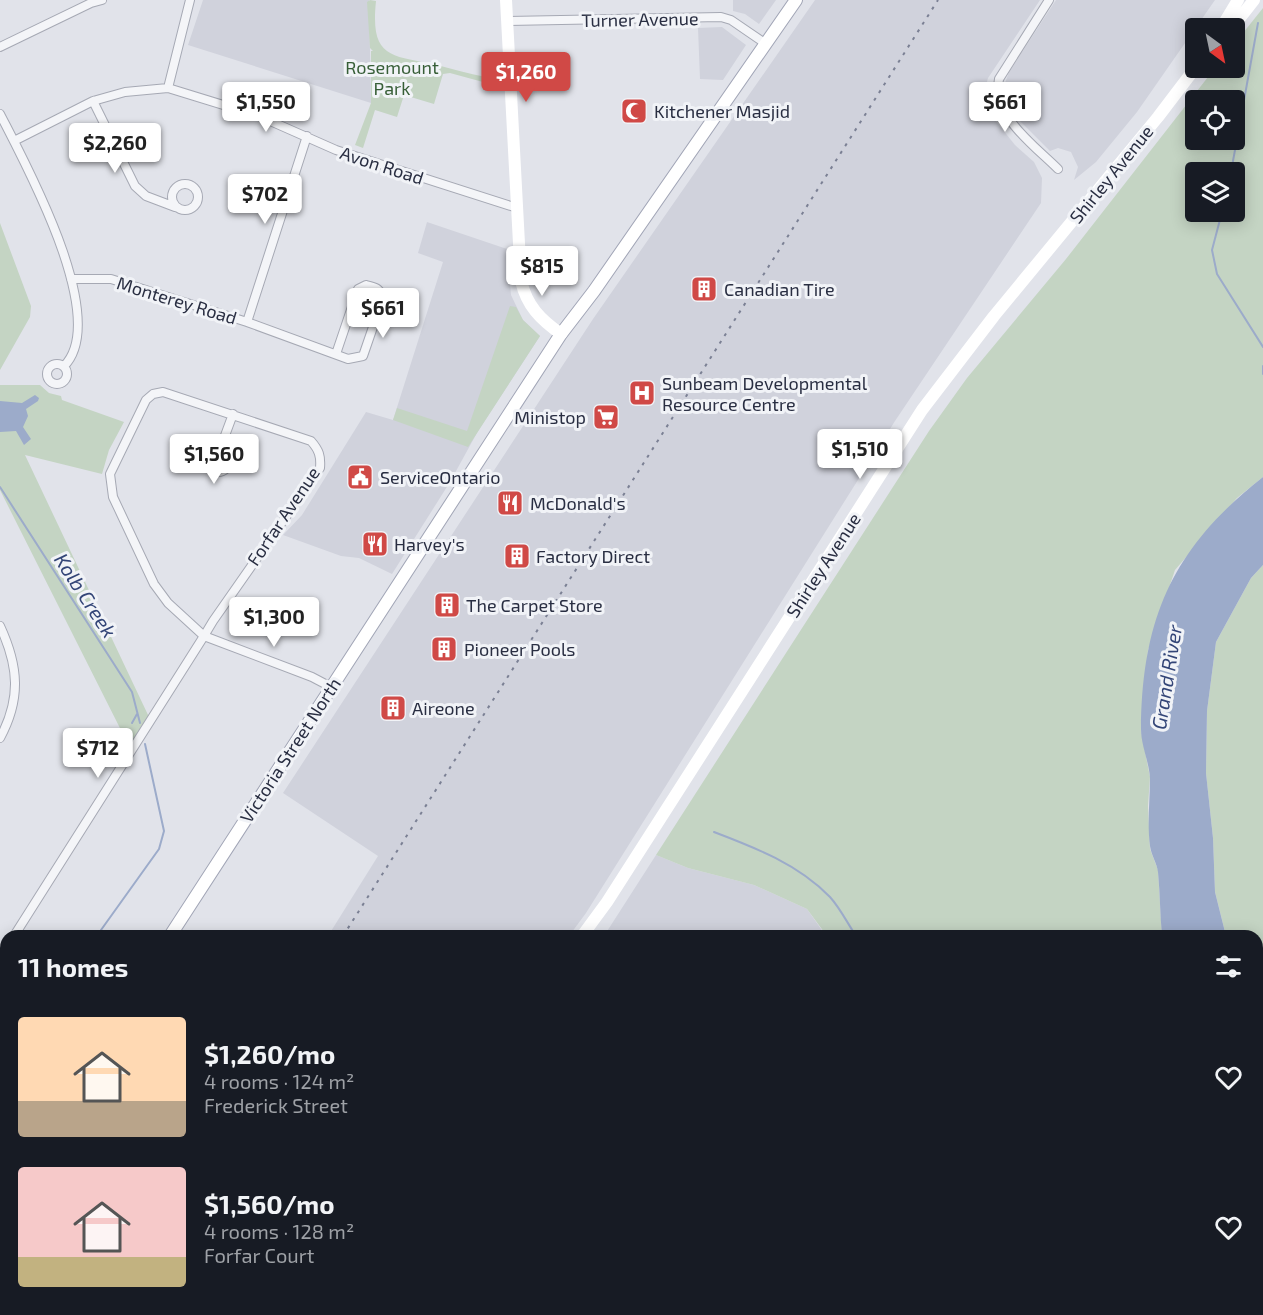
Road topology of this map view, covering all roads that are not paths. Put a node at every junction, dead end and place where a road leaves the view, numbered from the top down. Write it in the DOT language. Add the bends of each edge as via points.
graph roads {
  1 [pos="102,0"];
  2 [pos="190,0"];
  3 [pos="506,0"];
  4 [pos="796,0"];
  5 [pos="1049,0"];
  6 [pos="1238,0"];
  7 [pos="1254,0"];
  8 [pos="89,1"];
  9 [pos="1227,18"];
  10 [pos="1240,18"];
  11 [pos="507,21"];
  12 [pos="766,44"];
  13 [pos="0,47"];
  14 [pos="1187,78"];
  15 [pos="168,88"];
  16 [pos="93,101"];
  17 [pos="0,114"];
  18 [pos="307,136"];
  19 [pos="14,141"];
  20 [pos="1058,169"];
  21 [pos="175,207"];
  22 [pos="517,208"];
  23 [pos="71,279"];
  24 [pos="247,322"];
  25 [pos="561,334"];
  26 [pos="336,354"];
  27 [pos="64,366"];
  28 [pos="233,414"];
  29 [pos="220,449"];
  30 [pos="0,626"];
  31 [pos="204,636"];
  32 [pos="332,687"];
  33 [pos="0,738"];
  34 [pos="18,930"];
  35 [pos="174,930"];
  36 [pos="586,930"];
  1 -- 8 [label="street"];
  2 -- 15 [label="street"];
  3 -- 11 [label="main road"];
  4 -- 12 [label="main road, Victoria Street North"];
  5 -- 20 [label="street" via="999,79 996,92 1011,122"];
  6 -- 9 [label="main road"];
  7 -- 10 [label="main road"];
  8 -- 13 [label="street"];
  11 -- 12 [label="street, Turner Avenue" via="721,17"];
  11 -- 22 [label="main road"];
  12 -- 25 [label="main road, Victoria Street North"];
  14 -- 36 [label="main road, Shirley Avenue" via="922,410"];
  15 -- 16 [label="street, Avon Road" via="125,92"];
  15 -- 18 [label="street, Avon Road" via="259,116"];
  16 -- 19 [label="street, Avon Road"];
  16 -- 21 [label="street" via="135,186 146,196"];
  17 -- 19 [label="street"];
  18 -- 22 [label="street, Avon Road" via="336,150"];
  18 -- 24 [label="street"];
  19 -- 23 [label="street" via="53,221"];
  22 -- 25 [label="main road" via="525,296 538,316"];
  23 -- 24 [label="street, Monterey Road" via="111,279"];
  23 -- 27 [label="street" via="78,339"];
  24 -- 26 [label="street, Monterey Road"];
  25 -- 32 [label="main road, Victoria Street North"];
  26 -- 26 [label="street, Monterey Road" via="348,359 363,356 383,298 375,287 366,285 358,289"];
  28 -- 29 [label="street"];
  28 -- 31 [label="street, Forfar Avenue" via="311,441 318,448 320,468"];
  28 -- 31 [label="street, Forfar Avenue" via="163,392 153,394 146,400 110,474 113,497 154,584 168,603"];
  30 -- 33 [label="street" via="13,662 16,694 11,718"];
  31 -- 32 [label="street, Forfar Avenue"];
  31 -- 34 [label="street"];
  32 -- 35 [label="main road, Victoria Street North"];
}
